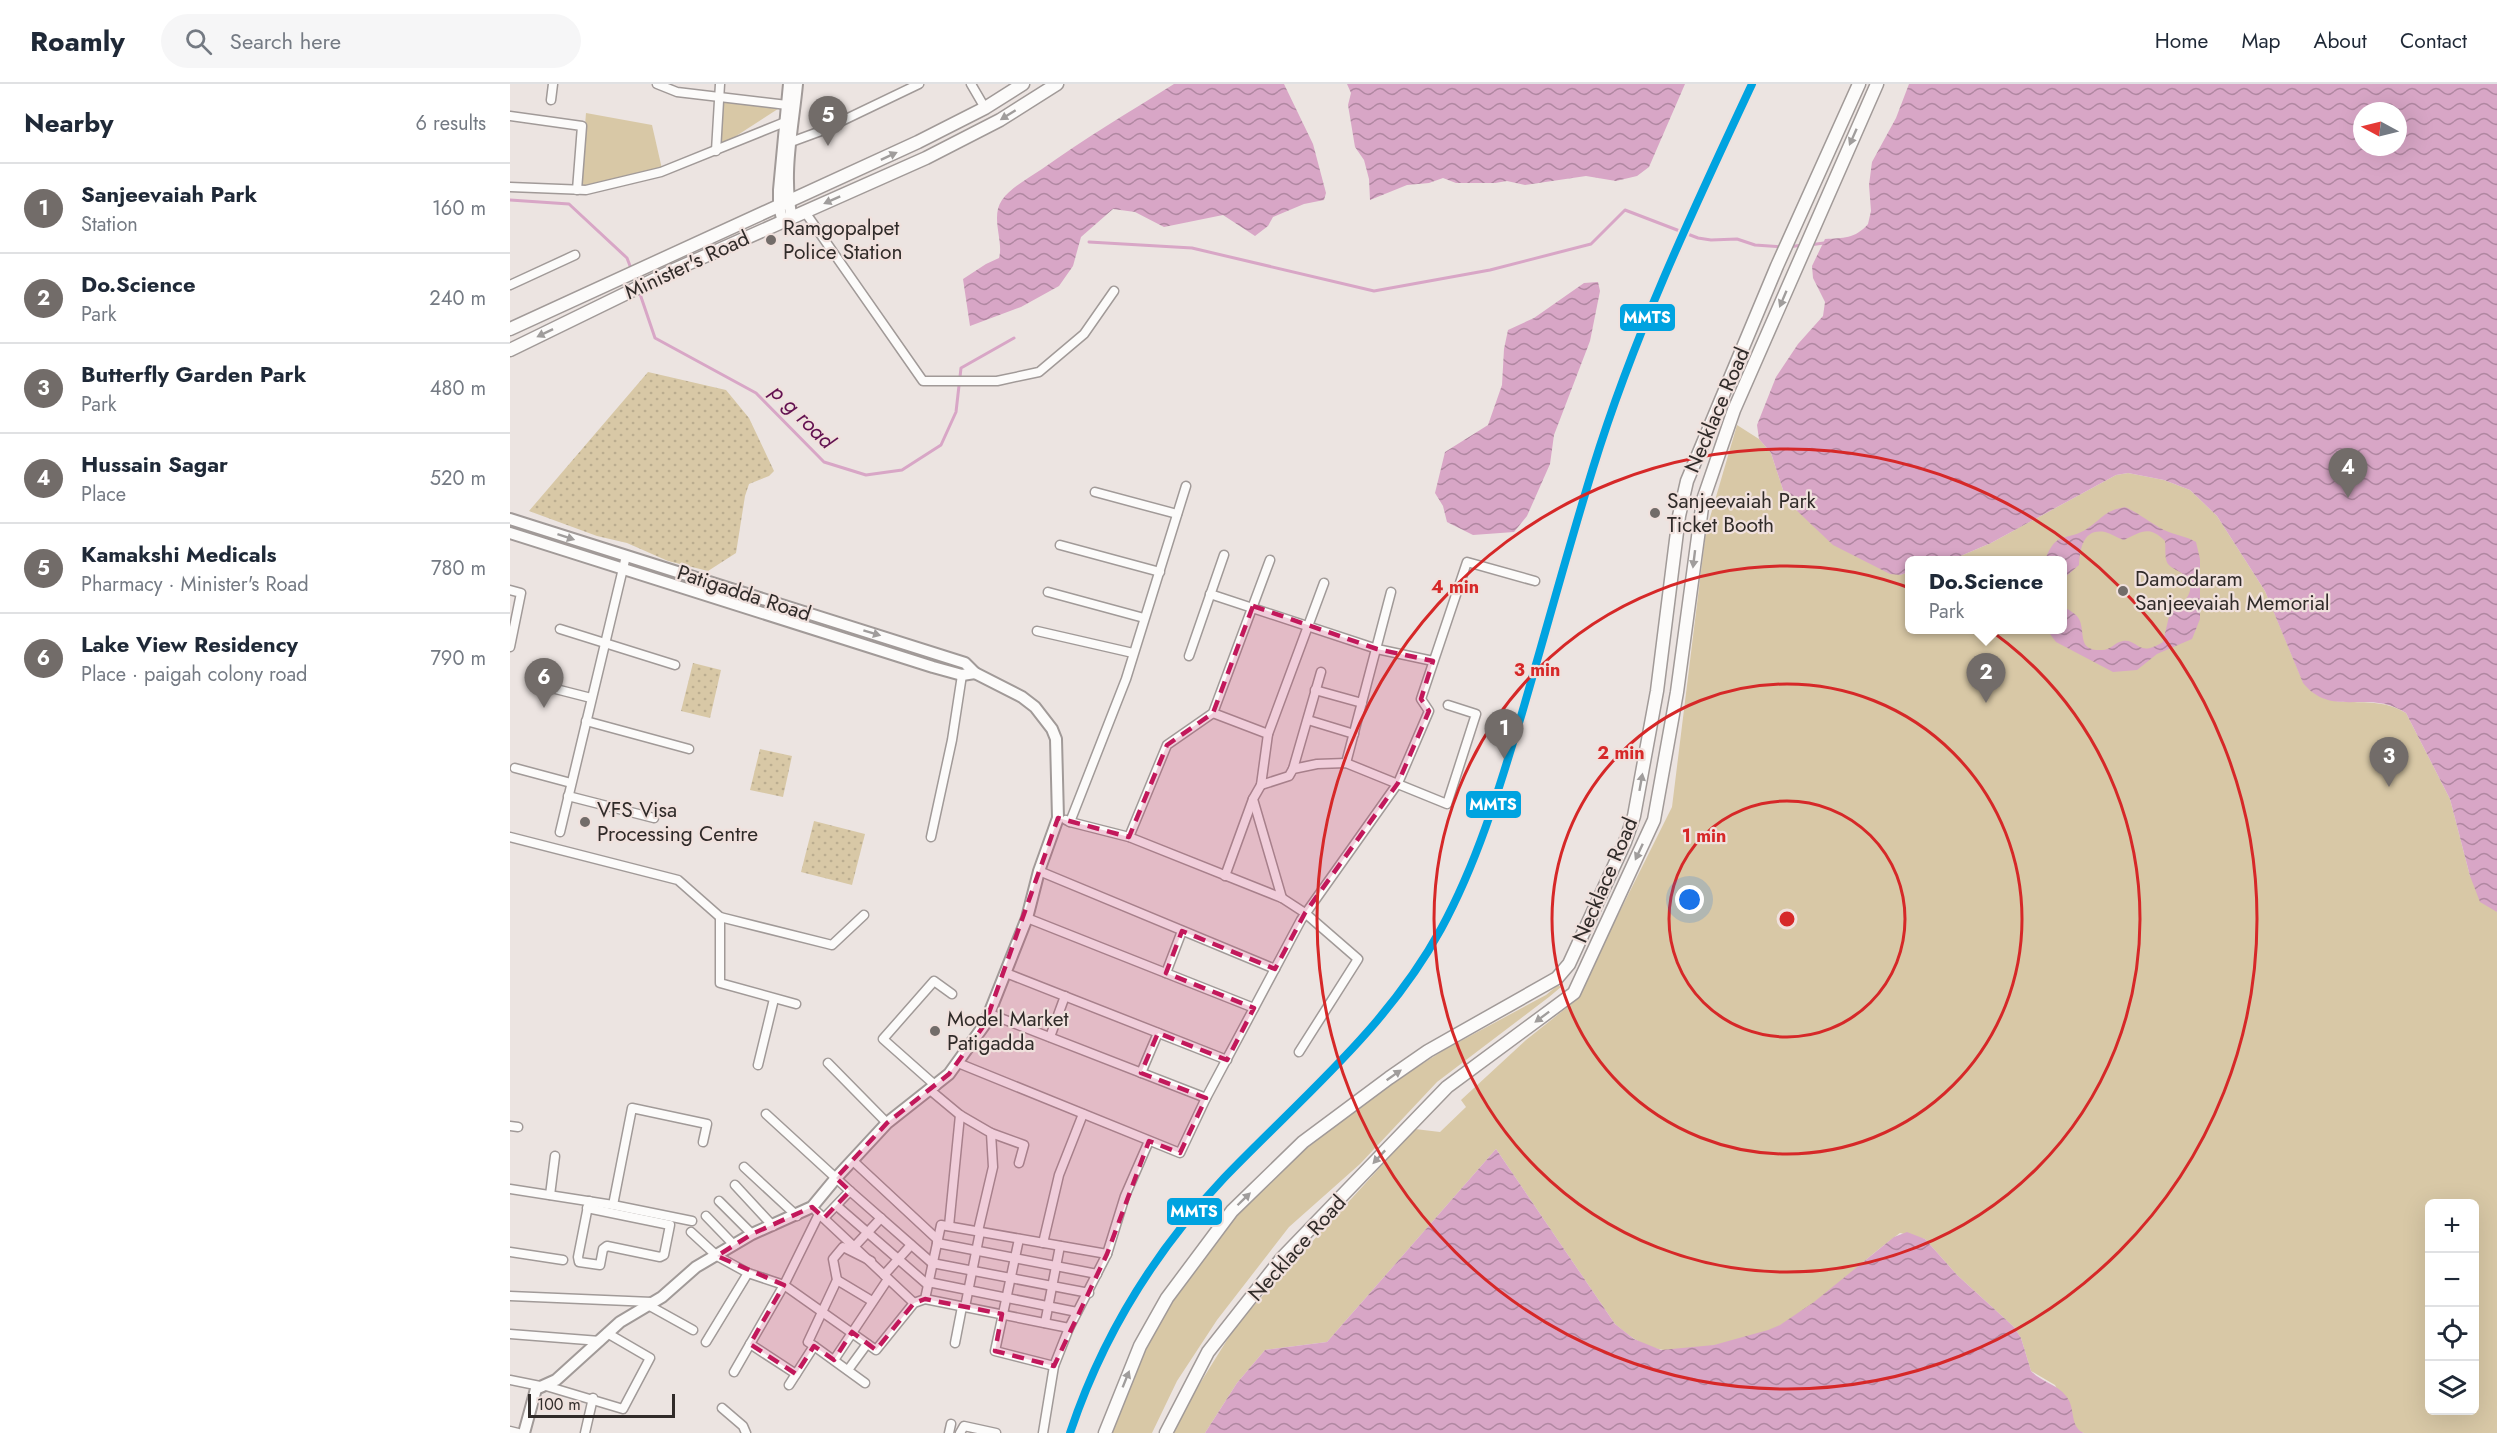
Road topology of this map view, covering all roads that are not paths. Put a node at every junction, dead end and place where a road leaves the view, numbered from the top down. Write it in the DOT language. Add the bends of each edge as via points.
graph roads {
  1 [pos="553,84"];
  2 [pos="657,84"];
  3 [pos="720,84"];
  4 [pos="789,84"];
  5 [pos="797,84"];
  6 [pos="919,84"];
  7 [pos="971,84"];
  8 [pos="1023,84"];
  9 [pos="1057,84"];
  10 [pos="1859,84"];
  11 [pos="1877,84"];
  12 [pos="719,98"];
  13 [pos="551,100"];
  14 [pos="787,105"];
  15 [pos="985,108"];
  16 [pos="510,116"];
  17 [pos="785,122"];
  18 [pos="791,142"];
  19 [pos="716,151"];
  20 [pos="510,187"];
  21 [pos="577,190"];
  22 [pos="784,205"];
  23 [pos="804,212"];
  24 [pos="787,220"];
  25 [pos="575,255"];
  26 [pos="510,285"];
  27 [pos="1114,291"];
  28 [pos="510,329"];
  29 [pos="510,350"];
  30 [pos="1186,486"];
  31 [pos="1095,492"];
  32 [pos="1684,494"];
  33 [pos="1703,500"];
  34 [pos="1177,514"];
  35 [pos="510,519"];
  36 [pos="510,533"];
  37 [pos="1060,545"];
  38 [pos="1224,555"];
  39 [pos="626,556"];
  40 [pos="1270,560"];
  41 [pos="622,569"];
  42 [pos="1160,572"];
  43 [pos="1535,581"];
  44 [pos="1324,583"];
  45 [pos="510,590"];
  46 [pos="1048,592"];
  47 [pos="1391,592"];
  48 [pos="1209,594"];
  49 [pos="1252,606"];
  50 [pos="1144,618"];
  51 [pos="842,624"];
  52 [pos="1308,626"];
  53 [pos="560,629"];
  54 [pos="1037,631"];
  55 [pos="838,638"];
  56 [pos="605,642"];
  57 [pos="510,647"];
  58 [pos="1377,649"];
  59 [pos="1133,653"];
  60 [pos="1189,656"];
  61 [pos="1433,661"];
  62 [pos="675,665"];
  63 [pos="1321,672"];
  64 [pos="975,673"];
  65 [pos="962,675"];
  66 [pos="540,685"];
  67 [pos="1315,690"];
  68 [pos="591,698"];
  69 [pos="1362,703"];
  70 [pos="1448,705"];
  71 [pos="1213,713"];
  72 [pos="1308,720"];
  73 [pos="586,721"];
  74 [pos="1268,734"];
  75 [pos="1354,734"];
  76 [pos="689,749"];
  77 [pos="1346,763"];
  78 [pos="515,768"];
  79 [pos="1293,769"];
  80 [pos="571,783"];
  81 [pos="1398,783"];
  82 [pos="1262,785"];
  83 [pos="568,796"];
  84 [pos="1253,799"];
  85 [pos="1634,816"];
  86 [pos="654,818"];
  87 [pos="1058,818"];
  88 [pos="1654,820"];
  89 [pos="1070,822"];
  90 [pos="560,832"];
  91 [pos="510,837"];
  92 [pos="931,837"];
  93 [pos="1129,837"];
  94 [pos="1039,871"];
  95 [pos="1225,876"];
  96 [pos="1282,898"];
  97 [pos="1305,913"];
  98 [pos="864,915"];
  99 [pos="720,917"];
  100 [pos="1027,918"];
  101 [pos="1182,931"];
  102 [pos="1275,969"];
  103 [pos="1006,973"];
  104 [pos="1166,973"];
  105 [pos="1557,978"];
  106 [pos="1574,993"];
  107 [pos="952,994"];
  108 [pos="1065,996"];
  109 [pos="774,999"];
  110 [pos="796,1004"];
  111 [pos="1254,1008"];
  112 [pos="990,1014"];
  113 [pos="1158,1033"];
  114 [pos="1050,1037"];
  115 [pos="1299,1052"];
  116 [pos="1227,1060"];
  117 [pos="828,1063"];
  118 [pos="958,1063"];
  119 [pos="758,1065"];
  120 [pos="1141,1073"];
  121 [pos="933,1088"];
  122 [pos="1206,1098"];
  123 [pos="766,1114"];
  124 [pos="1083,1114"];
  125 [pos="960,1115"];
  126 [pos="887,1123"];
  127 [pos="991,1133"];
  128 [pos="1149,1141"];
  129 [pos="703,1142"];
  130 [pos="555,1156"];
  131 [pos="852,1160"];
  132 [pos="1019,1163"];
  133 [pos="744,1167"];
  134 [pos="836,1178"];
  135 [pos="735,1185"];
  136 [pos="510,1190"];
  137 [pos="850,1191"];
  138 [pos="550,1195"];
  139 [pos="719,1201"];
  140 [pos="588,1205"];
  141 [pos="613,1205"];
  142 [pos="837,1206"];
  143 [pos="818,1213"];
  144 [pos="706,1216"];
  145 [pos="796,1216"];
  146 [pos="881,1218"];
  147 [pos="671,1221"];
  148 [pos="692,1221"];
  149 [pos="773,1226"];
  150 [pos="949,1226"];
  151 [pos="979,1231"];
  152 [pos="691,1232"];
  153 [pos="868,1232"];
  154 [pos="752,1234"];
  155 [pos="1019,1239"];
  156 [pos="937,1242"];
  157 [pos="1043,1244"];
  158 [pos="734,1245"];
  159 [pos="911,1245"];
  160 [pos="1060,1246"];
  161 [pos="854,1247"];
  162 [pos="976,1251"];
  163 [pos="510,1252"];
  164 [pos="1107,1254"];
  165 [pos="717,1256"];
  166 [pos="898,1258"];
  167 [pos="1014,1258"];
  168 [pos="563,1260"];
  169 [pos="871,1261"];
  170 [pos="932,1263"];
  171 [pos="1056,1266"];
  172 [pos="972,1270"];
  173 [pos="748,1273"];
  174 [pos="1096,1274"];
  175 [pos="886,1277"];
  176 [pos="1011,1277"];
  177 [pos="837,1280"];
  178 [pos="928,1283"];
  179 [pos="784,1285"];
  180 [pos="1053,1285"];
  181 [pos="968,1290"];
  182 [pos="1089,1293"];
  183 [pos="510,1296"];
  184 [pos="1006,1297"];
  185 [pos="925,1299"];
  186 [pos="872,1301"];
  187 [pos="650,1304"];
  188 [pos="914,1304"];
  189 [pos="1049,1306"];
  190 [pos="963,1307"];
  191 [pos="822,1310"];
  192 [pos="1077,1312"];
  193 [pos="1002,1314"];
  194 [pos="1045,1323"];
  195 [pos="1069,1328"];
  196 [pos="693,1330"];
  197 [pos="852,1332"];
  198 [pos="510,1334"];
  199 [pos="604,1337"];
  200 [pos="706,1342"];
  201 [pos="955,1343"];
  202 [pos="750,1344"];
  203 [pos="867,1344"];
  204 [pos="814,1346"];
  205 [pos="834,1360"];
  206 [pos="1054,1366"];
  207 [pos="848,1370"];
  208 [pos="734,1372"];
  209 [pos="796,1374"];
  210 [pos="510,1380"];
  211 [pos="865,1383"];
  212 [pos="789,1385"];
  213 [pos="543,1386"];
  214 [pos="593,1398"];
  215 [pos="722,1408"];
  216 [pos="510,1431"];
  217 [pos="518,1433"];
  218 [pos="524,1433"];
  219 [pos="585,1433"];
  220 [pos="746,1433"];
  221 [pos="960,1433"];
  222 [pos="996,1433"];
  223 [pos="1043,1433"];
  224 [pos="1105,1433"];
  225 [pos="1166,1433"];
  1 -- 13 [label="street"];
  2 -- 12 [label="street" via="677,92"];
  3 -- 12 [label="street"];
  4 -- 14 [label="street"];
  5 -- 18 [label="street"];
  6 -- 18 [label="street" via="821,132"];
  7 -- 15 [label="street"];
  8 -- 15 [label="main road, Minister's Road"];
  9 -- 23 [label="main road, Minister's Road, one-way" via="1000,120 926,158"];
  10 -- 32 [label="main road, Necklace Road" via="1777,266"];
  11 -- 33 [label="main road, Necklace Road, one-way" via="1734,410"];
  12 -- 14 [label="street"];
  12 -- 19 [label="street"];
  14 -- 17 [label="street"];
  22 -- 15 [label="main road, Minister's Road, one-way"];
  16 -- 21 [label="street" via="582,126"];
  17 -- 19 [label="street"];
  17 -- 22 [label="street"];
  18 -- 22 [label="street"];
  19 -- 21 [label="street" via="661,172"];
  20 -- 21 [label="street"];
  22 -- 24 [label="street"];
  22 -- 28 [label="main road, Minister's Road"];
  23 -- 24 [label="main road, Minister's Road"];
  23 -- 27 [label="street" via="923,381 997,381 1039,372 1084,334"];
  24 -- 29 [label="main road, Minister's Road, one-way"];
  25 -- 26 [label="street"];
  30 -- 34 [label="street"];
  31 -- 34 [label="street"];
  32 -- 33 [label="main road"];
  85 -- 32 [label="main road, Necklace Road, one-way" via="1657,691"];
  33 -- 88 [label="main road, Necklace Road, one-way" via="1677,692"];
  34 -- 42 [label="street"];
  35 -- 39 [label="street, Patigadda Road, one-way"];
  36 -- 41 [label="street, Patigadda Road"];
  37 -- 42 [label="street"];
  38 -- 48 [label="street"];
  39 -- 41 [label="street"];
  39 -- 51 [label="street, Patigadda Road"];
  40 -- 49 [label="street"];
  41 -- 55 [label="street, Patigadda Road"];
  41 -- 56 [label="street"];
  42 -- 50 [label="street"];
  43 -- 61 [label="street" via="1467,562"];
  44 -- 52 [label="street"];
  45 -- 57 [label="street" via="521,593"];
  46 -- 50 [label="street"];
  47 -- 58 [label="street"];
  48 -- 49 [label="street"];
  48 -- 60 [label="street"];
  49 -- 52 [label="street"];
  49 -- 71 [label="street"];
  50 -- 59 [label="street"];
  51 -- 55 [label="street"];
  51 -- 64 [label="street, Patigadda Road, one-way" via="965,663"];
  52 -- 58 [label="street"];
  52 -- 74 [label="street"];
  53 -- 56 [label="street"];
  54 -- 59 [label="street"];
  55 -- 65 [label="street, Patigadda Road"];
  56 -- 62 [label="street"];
  56 -- 68 [label="street"];
  58 -- 61 [label="street"];
  58 -- 69 [label="street"];
  59 -- 89 [label="street"];
  61 -- 81 [label="street" via="1420,699 1429,711"];
  63 -- 67 [label="street"];
  64 -- 65 [label="street, Patigadda Road"];
  64 -- 87 [label="street, Patigadda Road" via="1022,697 1052,729 1056,740"];
  65 -- 92 [label="street"];
  66 -- 68 [label="street"];
  67 -- 69 [label="street"];
  67 -- 72 [label="street"];
  68 -- 73 [label="street"];
  69 -- 75 [label="street"];
  70 -- 81 [label="street" via="1476,714 1447,804"];
  71 -- 74 [label="street"];
  71 -- 93 [label="street" via="1167,745"];
  72 -- 75 [label="street"];
  72 -- 79 [label="street"];
  73 -- 76 [label="street"];
  73 -- 80 [label="street"];
  74 -- 82 [label="street"];
  75 -- 77 [label="street"];
  77 -- 79 [label="street"];
  77 -- 81 [label="street"];
  78 -- 80 [label="street"];
  79 -- 82 [label="street" via="1288,776"];
  80 -- 83 [label="street"];
  81 -- 97 [label="street"];
  82 -- 84 [label="street"];
  83 -- 86 [label="street"];
  83 -- 90 [label="street"];
  84 -- 95 [label="street"];
  84 -- 96 [label="street"];
  85 -- 88 [label="main road"];
  85 -- 105 [label="main road, Necklace Road" via="1586,929 1569,964"];
  87 -- 89 [label="street"];
  87 -- 94 [label="street"];
  88 -- 106 [label="main road, Necklace Road, one-way"];
  89 -- 93 [label="street"];
  91 -- 99 [label="street" via="678,880"];
  93 -- 95 [label="street"];
  94 -- 100 [label="street"];
  94 -- 101 [label="street"];
  95 -- 96 [label="street"];
  96 -- 97 [label="street"];
  97 -- 102 [label="street"];
  97 -- 115 [label="street" via="1358,959"];
  98 -- 99 [label="street" via="832,945"];
  99 -- 109 [label="street" via="720,983"];
  100 -- 103 [label="street"];
  100 -- 104 [label="street"];
  101 -- 102 [label="street"];
  101 -- 104 [label="street"];
  102 -- 111 [label="street"];
  103 -- 108 [label="street"];
  103 -- 112 [label="street"];
  104 -- 111 [label="street"];
  105 -- 106 [label="main road"];
  224 -- 105 [label="main road, Necklace Road, one-way" via="1140,1346 1167,1298 1232,1210 1303,1142 1389,1078 1428,1051"];
  106 -- 225 [label="main road, Necklace Road, one-way" via="1447,1086 1282,1258 1208,1352"];
  107 -- 121 [label="street" via="934,981 883,1039"];
  108 -- 113 [label="street"];
  108 -- 114 [label="street"];
  109 -- 110 [label="street"];
  109 -- 119 [label="street"];
  111 -- 116 [label="street"];
  112 -- 114 [label="street"];
  112 -- 118 [label="street"];
  113 -- 116 [label="street"];
  113 -- 120 [label="street"];
  114 -- 120 [label="street"];
  116 -- 122 [label="street"];
  117 -- 126 [label="street"];
  118 -- 121 [label="street"];
  118 -- 124 [label="street"];
  120 -- 122 [label="street"];
  121 -- 125 [label="street"];
  121 -- 126 [label="street"];
  122 -- 128 [label="street" via="1180,1153"];
  123 -- 134 [label="street"];
  124 -- 128 [label="street"];
  124 -- 157 [label="street" via="1059,1175"];
  125 -- 127 [label="street"];
  125 -- 150 [label="street"];
  126 -- 131 [label="street"];
  127 -- 132 [label="street" via="1024,1145"];
  127 -- 151 [label="street" via="993,1167"];
  128 -- 164 [label="street" via="1125,1196"];
  129 -- 141 [label="street" via="707,1124 632,1108"];
  130 -- 138 [label="street"];
  131 -- 134 [label="street"];
  131 -- 156 [label="street"];
  133 -- 145 [label="street"];
  134 -- 137 [label="street"];
  134 -- 143 [label="street"];
  135 -- 149 [label="street"];
  136 -- 138 [label="street"];
  137 -- 142 [label="street"];
  137 -- 146 [label="street"];
  138 -- 140 [label="street"];
  139 -- 154 [label="street"];
  140 -- 141 [label="street"];
  140 -- 147 [label="street"];
  140 -- 147 [label="street" via="579,1263 599,1266 607,1246 663,1257"];
  141 -- 147 [label="street"];
  142 -- 143 [label="street"];
  142 -- 153 [label="street"];
  143 -- 145 [label="street"];
  143 -- 161 [label="street"];
  143 -- 179 [label="street"];
  144 -- 158 [label="street"];
  145 -- 149 [label="street"];
  146 -- 153 [label="street"];
  146 -- 159 [label="street"];
  147 -- 148 [label="street"];
  149 -- 154 [label="street"];
  150 -- 151 [label="street"];
  150 -- 156 [label="street" via="941,1225"];
  151 -- 155 [label="street"];
  151 -- 162 [label="street"];
  152 -- 165 [label="street"];
  153 -- 161 [label="street"];
  153 -- 166 [label="street"];
  154 -- 158 [label="street"];
  155 -- 157 [label="street"];
  155 -- 167 [label="street"];
  156 -- 162 [label="street"];
  156 -- 170 [label="street"];
  157 -- 160 [label="street"];
  158 -- 165 [label="street"];
  159 -- 166 [label="street"];
  159 -- 170 [label="street"];
  160 -- 164 [label="street"];
  160 -- 171 [label="street"];
  161 -- 169 [label="street"];
  162 -- 167 [label="street"];
  162 -- 172 [label="street"];
  163 -- 168 [label="street"];
  164 -- 174 [label="street"];
  165 -- 173 [label="street"];
  165 -- 187 [label="street" via="696,1267"];
  166 -- 175 [label="street"];
  166 -- 178 [label="street"];
  167 -- 171 [label="street"];
  167 -- 176 [label="street"];
  169 -- 175 [label="street"];
  169 -- 177 [label="street" via="843,1247 832,1259"];
  170 -- 172 [label="street"];
  170 -- 178 [label="street"];
  171 -- 174 [label="street"];
  171 -- 180 [label="street"];
  172 -- 176 [label="street"];
  172 -- 181 [label="street"];
  173 -- 179 [label="street"];
  173 -- 200 [label="street"];
  174 -- 182 [label="street"];
  175 -- 186 [label="street"];
  175 -- 188 [label="street"];
  176 -- 180 [label="street"];
  176 -- 184 [label="street"];
  177 -- 186 [label="street"];
  177 -- 191 [label="street"];
  178 -- 181 [label="street"];
  178 -- 185 [label="street"];
  179 -- 191 [label="street"];
  179 -- 202 [label="street"];
  180 -- 182 [label="street"];
  180 -- 189 [label="street"];
  181 -- 184 [label="street"];
  181 -- 190 [label="street"];
  182 -- 192 [label="street"];
  183 -- 187 [label="street"];
  184 -- 189 [label="street"];
  184 -- 193 [label="street"];
  185 -- 188 [label="street"];
  185 -- 190 [label="street"];
  186 -- 197 [label="street"];
  187 -- 196 [label="street"];
  187 -- 199 [label="street"];
  188 -- 203 [label="street" via="876,1350"];
  189 -- 192 [label="street"];
  189 -- 194 [label="street"];
  190 -- 193 [label="street"];
  190 -- 201 [label="street"];
  191 -- 197 [label="street"];
  191 -- 204 [label="street" via="808,1341"];
  192 -- 195 [label="street"];
  193 -- 194 [label="street"];
  193 -- 206 [label="street" via="995,1351"];
  194 -- 195 [label="street"];
  195 -- 206 [label="street"];
  197 -- 203 [label="street"];
  197 -- 205 [label="street"];
  198 -- 199 [label="street"];
  199 -- 213 [label="street" via="556,1380"];
  199 -- 214 [label="street" via="650,1358 623,1409"];
  202 -- 208 [label="street"];
  202 -- 209 [label="street"];
  203 -- 207 [label="street"];
  204 -- 205 [label="street"];
  204 -- 209 [label="street"];
  205 -- 207 [label="street"];
  206 -- 223 [label="street"];
  207 -- 211 [label="street"];
  209 -- 212 [label="street"];
  210 -- 213 [label="street"];
  213 -- 214 [label="street"];
  213 -- 218 [label="street" via="532,1394"];
  214 -- 219 [label="street"];
  215 -- 220 [label="street"];
  216 -- 217 [label="street"];
  221 -- 222 [label="street" via="964,1426"];
}
